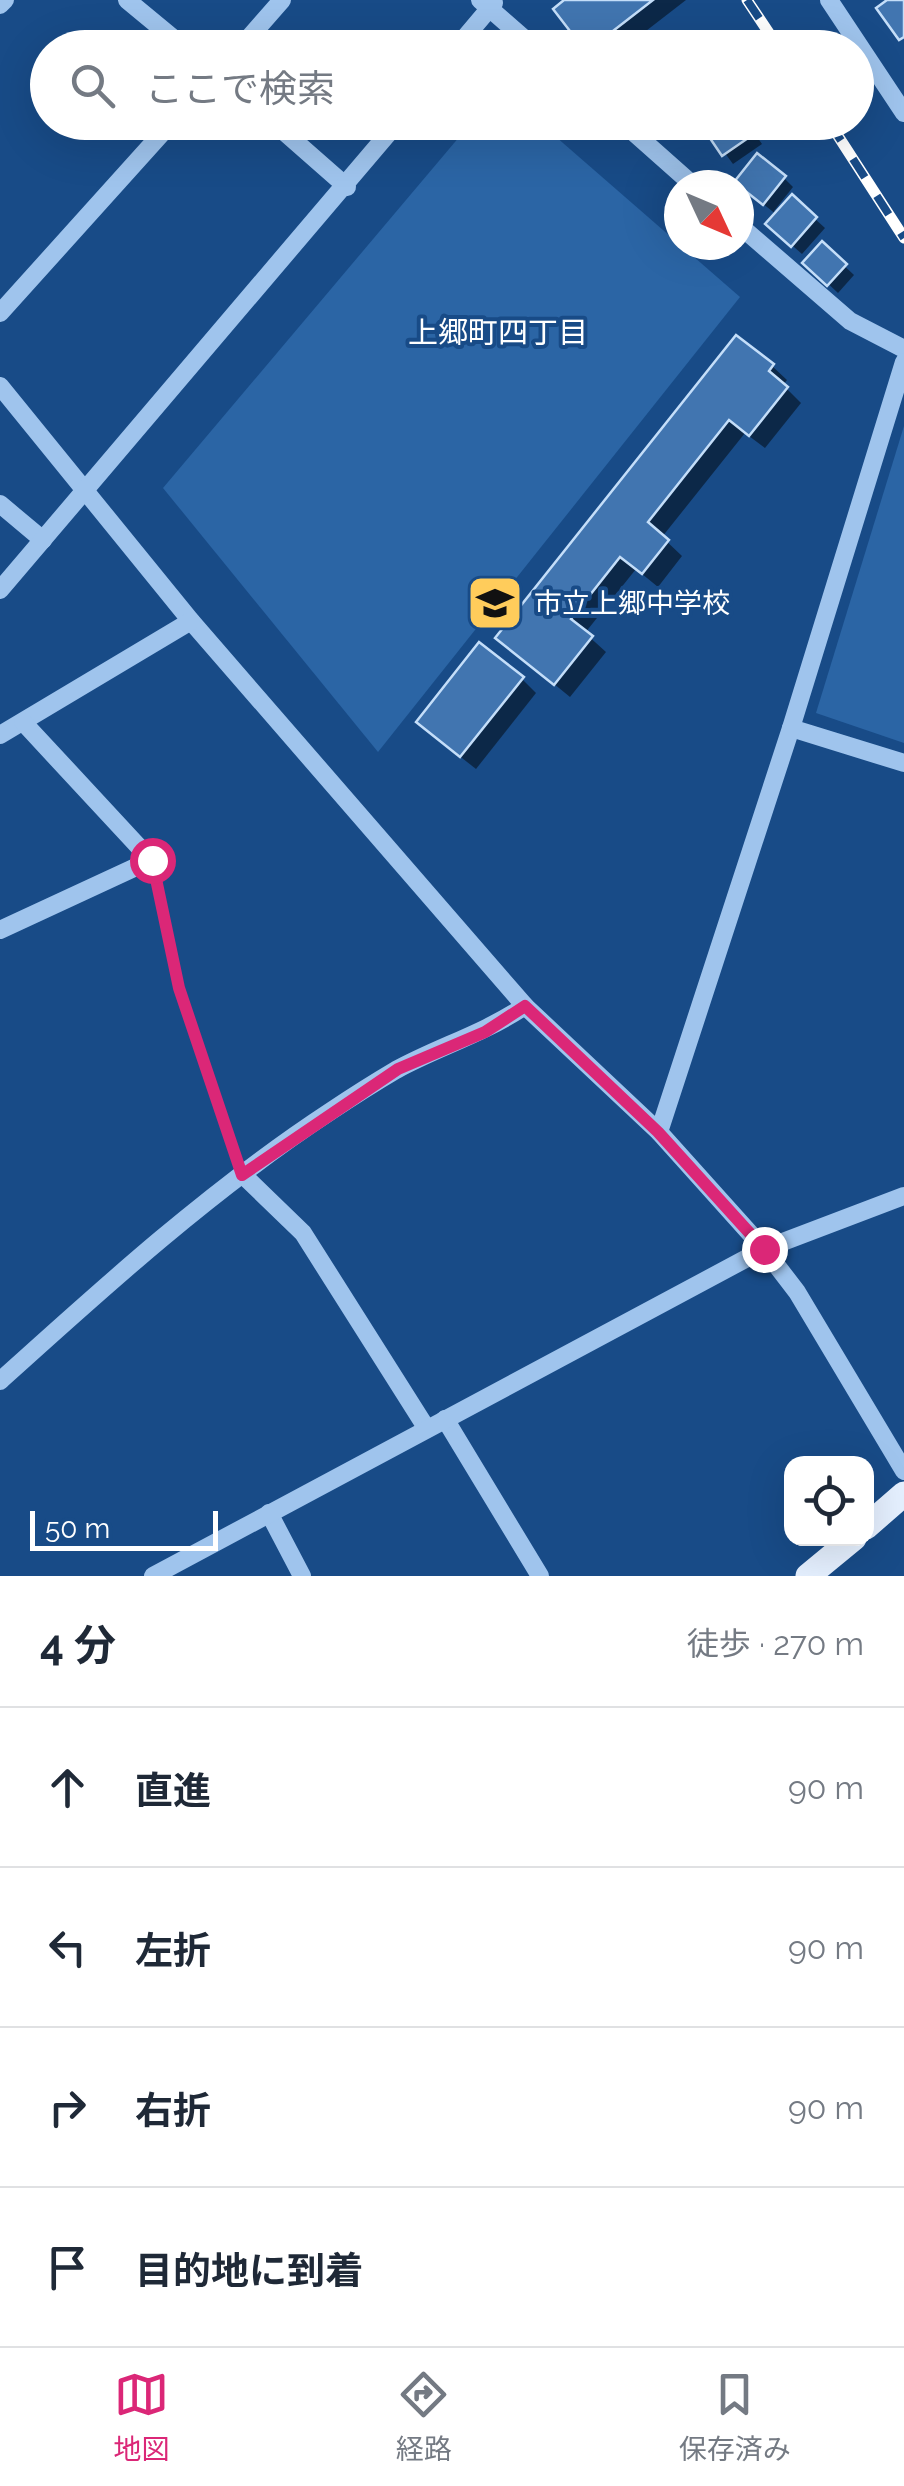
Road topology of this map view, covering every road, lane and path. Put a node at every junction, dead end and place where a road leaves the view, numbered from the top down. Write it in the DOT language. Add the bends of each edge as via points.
graph roads {
  1 [pos="126,0"];
  2 [pos="282,0"];
  3 [pos="829,0"];
  4 [pos="489,2"];
  5 [pos="162,30"];
  6 [pos="256,30"];
  7 [pos="469,30"];
  8 [pos="518,30"];
  9 [pos="849,30"];
  10 [pos="874,68"];
  11 [pos="904,113"];
  12 [pos="156,140"];
  13 [pos="294,140"];
  14 [pos="384,140"];
  15 [pos="642,140"];
  16 [pos="676,170"];
  17 [pos="348,187"];
  18 [pos="754,238"];
  19 [pos="0,314"];
  20 [pos="904,348"];
  21 [pos="904,362"];
  22 [pos="0,386"];
  23 [pos="88,490"];
  24 [pos="0,504"];
  25 [pos="42,540"];
  26 [pos="0,590"];
  27 [pos="192,621"];
  28 [pos="23,722"];
  29 [pos="791,728"];
  30 [pos="0,735"];
  31 [pos="904,764"];
  32 [pos="152,860"];
  33 [pos="0,930"];
  34 [pos="525,1006"];
  35 [pos="658,1132"];
  36 [pos="242,1175"];
  37 [pos="904,1196"];
  38 [pos="764,1249"];
  39 [pos="0,1380"];
  40 [pos="445,1418"];
  41 [pos="427,1429"];
  42 [pos="904,1471"];
  43 [pos="904,1494"];
  44 [pos="269,1514"];
  45 [pos="874,1520"];
  46 [pos="844,1546"];
  47 [pos="153,1576"];
  48 [pos="302,1576"];
  49 [pos="540,1576"];
  50 [pos="808,1576"];
  1 -- 5 [label="street"];
  2 -- 6 [label="street"];
  3 -- 9 [label="street"];
  4 -- 7 [label="street"];
  4 -- 8 [label="street"];
  10 -- 11 [label="street"];
  12 -- 19 [label="street"];
  13 -- 17 [label="street"];
  14 -- 17 [label="street"];
  15 -- 16 [label="street"];
  17 -- 23 [label="street"];
  18 -- 20 [label="street" via="850,321"];
  21 -- 29 [label="street"];
  22 -- 23 [label="street"];
  23 -- 25 [label="street"];
  23 -- 27 [label="street"];
  24 -- 25 [label="street"];
  25 -- 26 [label="street"];
  27 -- 28 [label="street"];
  27 -- 34 [label="street"];
  28 -- 30 [label="street"];
  28 -- 32 [label="street"];
  29 -- 31 [label="street"];
  29 -- 35 [label="street"];
  32 -- 33 [label="street"];
  32 -- 36 [label="path" via="179,988"];
  34 -- 35 [label="street"];
  34 -- 36 [label="street" via="485,1032 398,1069"];
  35 -- 38 [label="street"];
  36 -- 39 [label="street"];
  36 -- 41 [label="street" via="303,1233"];
  37 -- 38 [label="street"];
  38 -- 40 [label="street"];
  38 -- 42 [label="street"];
  40 -- 41 [label="street"];
  40 -- 49 [label="street"];
  41 -- 44 [label="street"];
  43 -- 45 [label="main road"];
  44 -- 47 [label="street"];
  44 -- 48 [label="street"];
  46 -- 50 [label="main road"];
}
